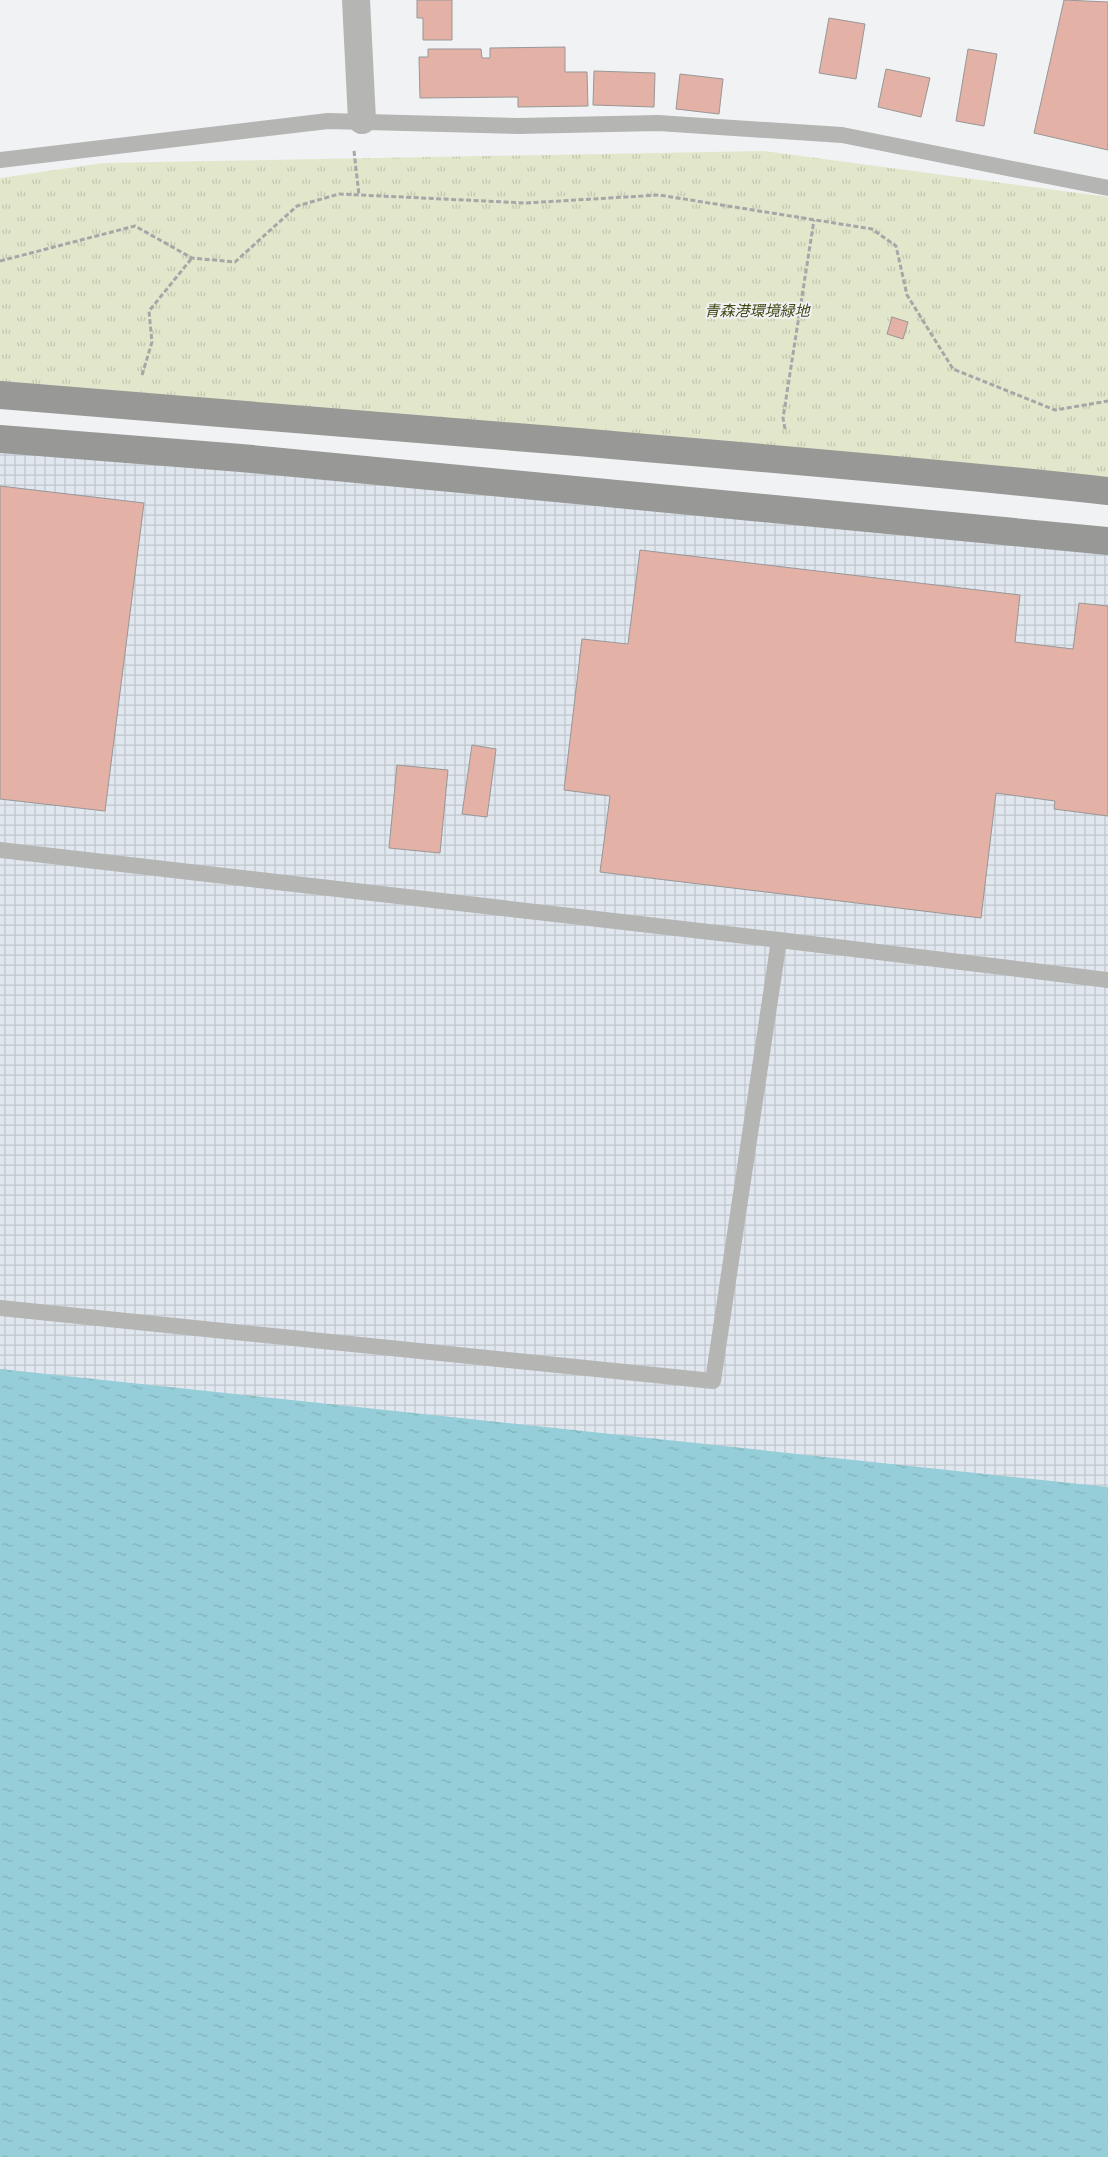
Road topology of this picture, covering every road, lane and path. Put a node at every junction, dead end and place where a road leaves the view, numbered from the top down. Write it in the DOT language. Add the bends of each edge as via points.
graph roads {
  1 [pos="356,0"];
  2 [pos="356,120"];
  3 [pos="0,160"];
  4 [pos="1108,188"];
  5 [pos="359,195"];
  6 [pos="814,220"];
  7 [pos="192,258"];
  8 [pos="0,261"];
  9 [pos="141,378"];
  10 [pos="0,395"];
  11 [pos="1108,402"];
  12 [pos="785,430"];
  13 [pos="0,439"];
  14 [pos="1108,491"];
  15 [pos="1108,541"];
  16 [pos="0,850"];
  17 [pos="779,940"];
  18 [pos="1108,980"];
  19 [pos="0,1308"];
  1 -- 2 [label="street"];
  2 -- 3 [label="lane" via="328,120"];
  2 -- 4 [label="lane" via="519,126 658,123 842,135"];
  2 -- 5 [label="path"];
  5 -- 6 [label="path" via="526,203 658,195"];
  5 -- 7 [label="path" via="339,194 297,206 235,262"];
  6 -- 11 [label="path" via="872,229 896,246 907,295 953,369 1055,410"];
  6 -- 12 [label="path" via="783,418"];
  7 -- 8 [label="path" via="135,226"];
  7 -- 9 [label="path" via="149,311 152,342"];
  10 -- 14 [label="street" via="244,413"];
  13 -- 15 [label="street" via="261,460"];
  16 -- 17 [label="lane"];
  17 -- 18 [label="lane"];
  17 -- 19 [label="lane" via="713,1381"];
}
